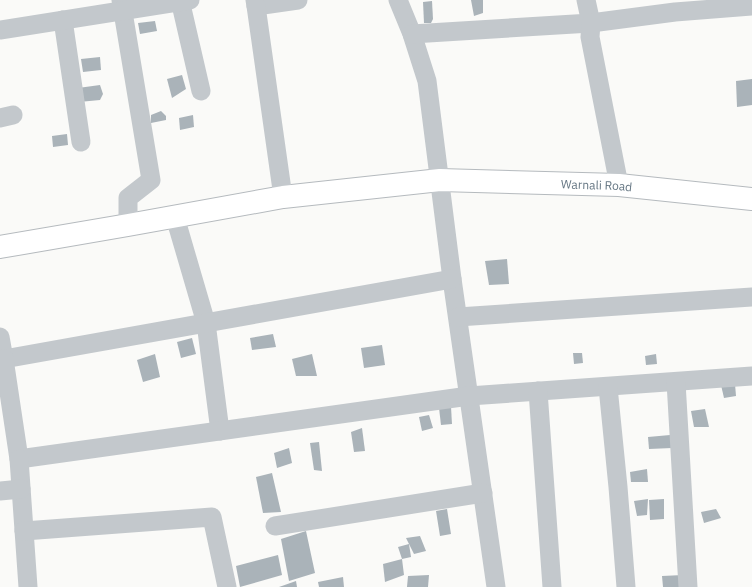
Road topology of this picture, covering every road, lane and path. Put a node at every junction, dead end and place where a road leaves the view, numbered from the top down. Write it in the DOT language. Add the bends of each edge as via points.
graph roads {
  1 [pos="183,0"];
  2 [pos="298,0"];
  3 [pos="398,0"];
  4 [pos="586,0"];
  5 [pos="255,3"];
  6 [pos="122,5"];
  7 [pos="674,6"];
  8 [pos="752,6"];
  9 [pos="63,20"];
  10 [pos="590,23"];
  11 [pos="0,30"];
  12 [pos="412,34"];
  13 [pos="200,91"];
  14 [pos="81,142"];
  15 [pos="440,180"];
  16 [pos="619,186"];
  17 [pos="284,197"];
  18 [pos="752,199"];
  19 [pos="175,217"];
  20 [pos="128,225"];
  21 [pos="0,247"];
  22 [pos="452,279"];
  23 [pos="752,297"];
  24 [pos="458,317"];
  25 [pos="206,323"];
  26 [pos="0,336"];
  27 [pos="4,359"];
  28 [pos="752,376"];
  29 [pos="676,382"];
  30 [pos="608,387"];
  31 [pos="538,391"];
  32 [pos="469,396"];
  33 [pos="5,402"];
  34 [pos="220,431"];
  35 [pos="19,460"];
  36 [pos="21,488"];
  37 [pos="0,491"];
  38 [pos="483,493"];
  39 [pos="275,526"];
  40 [pos="24,531"];
  41 [pos="28,587"];
  42 [pos="227,587"];
  43 [pos="496,587"];
  44 [pos="552,587"];
  45 [pos="626,587"];
  46 [pos="688,587"];
  1 -- 6 [label="street"];
  1 -- 13 [label="street"];
  2 -- 5 [label="street"];
  3 -- 12 [label="street"];
  4 -- 10 [label="street"];
  5 -- 17 [label="street"];
  6 -- 9 [label="street"];
  6 -- 20 [label="street" via="151,180 128,198"];
  7 -- 8 [label="street"];
  7 -- 10 [label="street"];
  9 -- 11 [label="street"];
  9 -- 14 [label="street"];
  10 -- 12 [label="street"];
  10 -- 16 [label="street" via="590,37"];
  12 -- 15 [label="street" via="427,81"];
  15 -- 16 [label="main road, Warnali Road"];
  15 -- 17 [label="main road, Warnali Road"];
  15 -- 22 [label="street"];
  16 -- 18 [label="main road, Warnali Road"];
  17 -- 19 [label="main road, Warnali Road"];
  19 -- 20 [label="main road, Warnali Road"];
  19 -- 25 [label="street"];
  20 -- 21 [label="main road, Warnali Road"];
  22 -- 24 [label="street"];
  22 -- 25 [label="street"];
  23 -- 24 [label="street"];
  24 -- 32 [label="street"];
  25 -- 27 [label="street"];
  25 -- 34 [label="street"];
  26 -- 27 [label="street"];
  27 -- 33 [label="street"];
  28 -- 29 [label="street"];
  29 -- 30 [label="street"];
  29 -- 46 [label="street"];
  30 -- 31 [label="street"];
  30 -- 45 [label="street"];
  31 -- 32 [label="street"];
  31 -- 44 [label="street"];
  32 -- 34 [label="street"];
  32 -- 38 [label="street"];
  33 -- 35 [label="street"];
  34 -- 35 [label="street"];
  35 -- 36 [label="street"];
  36 -- 37 [label="street"];
  36 -- 40 [label="street"];
  38 -- 39 [label="street"];
  38 -- 43 [label="street"];
  40 -- 41 [label="street"];
  40 -- 42 [label="street" via="212,517"];
}
